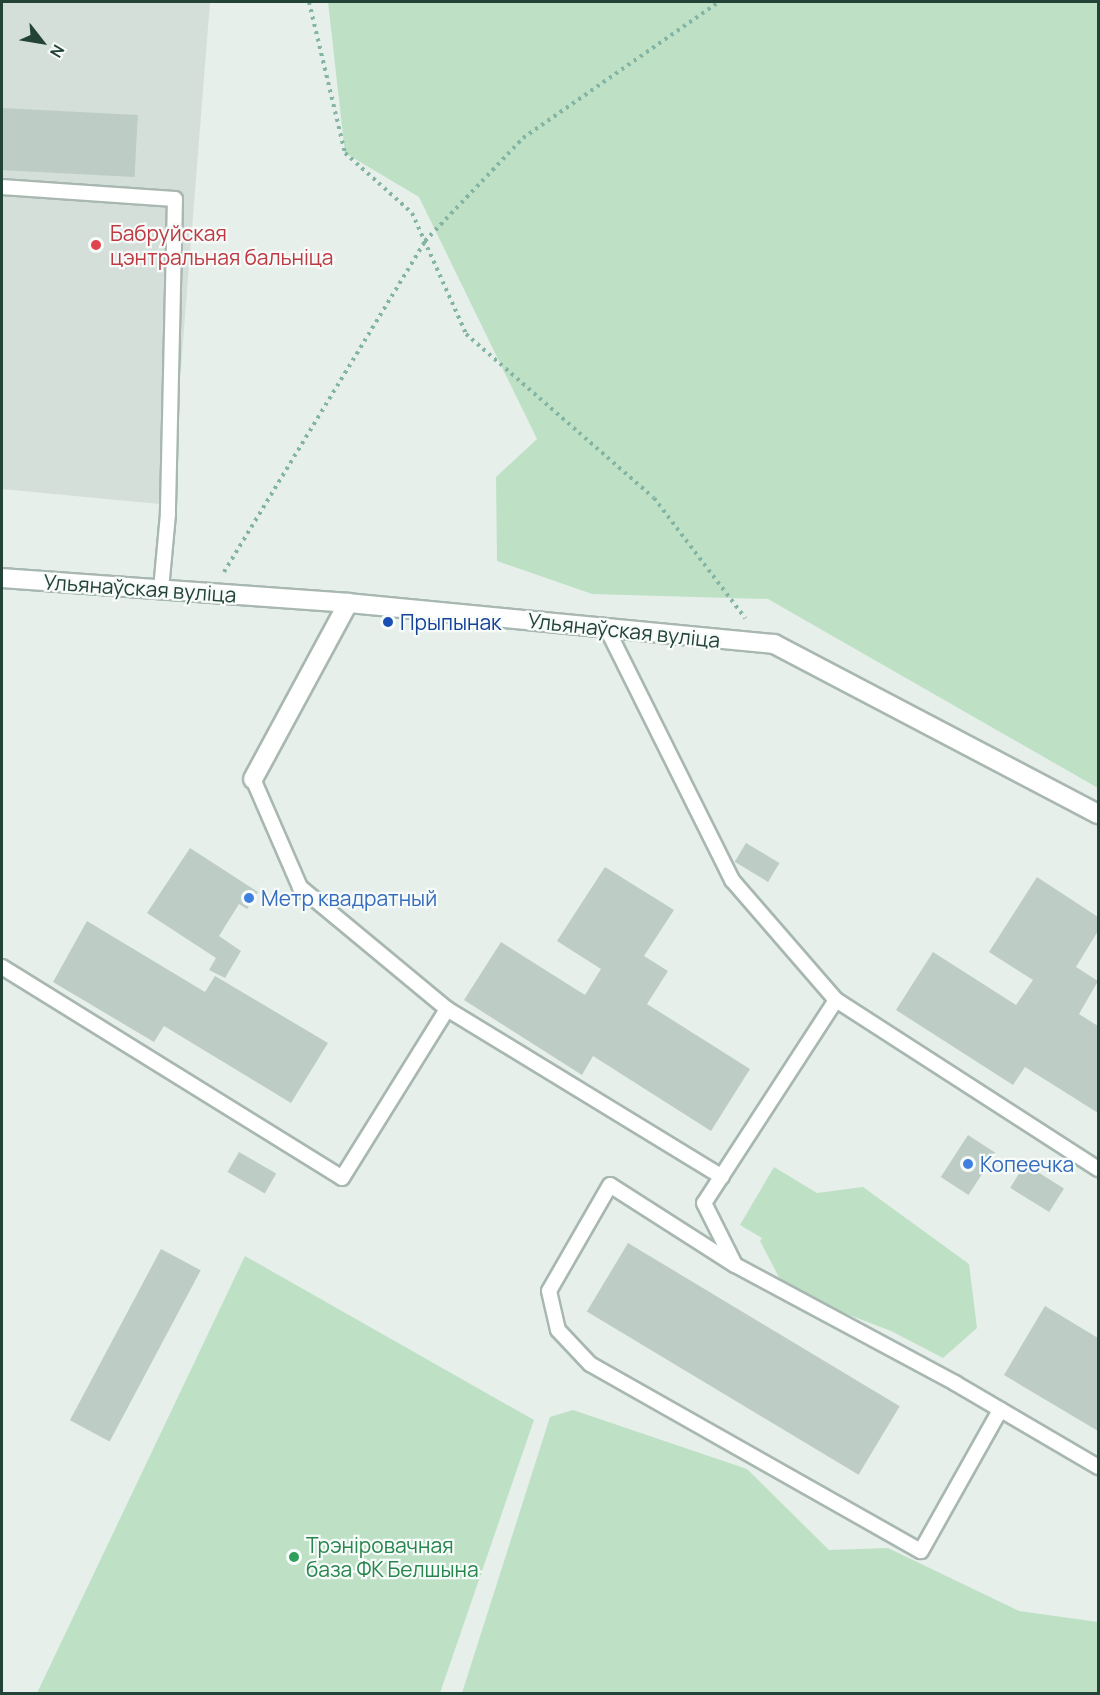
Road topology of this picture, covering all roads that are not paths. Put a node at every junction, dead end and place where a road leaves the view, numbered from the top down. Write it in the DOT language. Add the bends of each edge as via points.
graph roads {
  1 [pos="2,187"];
  2 [pos="2,578"];
  3 [pos="161,590"];
  4 [pos="348,603"];
  5 [pos="606,627"];
  6 [pos="253,778"];
  7 [pos="1098,814"];
  8 [pos="2,967"];
  9 [pos="836,1000"];
  10 [pos="447,1009"];
  11 [pos="1098,1169"];
  12 [pos="722,1177"];
  13 [pos="735,1265"];
  14 [pos="1000,1410"];
  15 [pos="1098,1467"];
  1 -- 3 [label="lane" via="175,199 168,514"];
  2 -- 3 [label="street, Ульянаўская вуліца"];
  3 -- 4 [label="street, Ульянаўская вуліца"];
  4 -- 5 [label="street, Ульянаўская вуліца"];
  4 -- 6 [label="street"];
  5 -- 7 [label="street, Ульянаўская вуліца" via="774,644"];
  5 -- 9 [label="lane" via="732,880"];
  6 -- 10 [label="lane" via="300,887"];
  8 -- 10 [label="lane" via="342,1178"];
  9 -- 11 [label="lane"];
  9 -- 12 [label="lane"];
  10 -- 12 [label="lane"];
  12 -- 13 [label="lane" via="704,1203"];
  13 -- 14 [label="lane"];
  13 -- 14 [label="lane" via="610,1185 549,1291 558,1330 590,1364 921,1551"];
  14 -- 15 [label="lane"];
}
